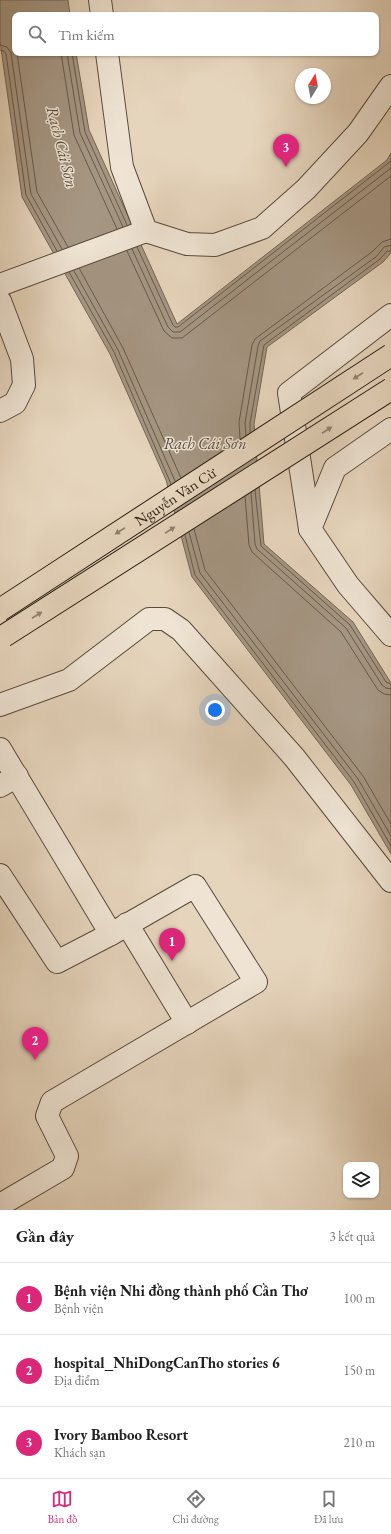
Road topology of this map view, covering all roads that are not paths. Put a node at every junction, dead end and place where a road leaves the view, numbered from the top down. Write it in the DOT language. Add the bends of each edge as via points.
graph roads {
  1 [pos="100,0"];
  2 [pos="102,12"];
  3 [pos="107,56"];
  4 [pos="391,86"];
  5 [pos="146,231"];
  6 [pos="9,282"];
  7 [pos="0,301"];
  8 [pos="391,315"];
  9 [pos="391,355"];
  10 [pos="391,389"];
  11 [pos="0,411"];
  12 [pos="391,429"];
  13 [pos="310,529"];
  14 [pos="0,610"];
  15 [pos="391,635"];
  16 [pos="4,636"];
  17 [pos="0,705"];
  18 [pos="0,749"];
  19 [pos="8,781"];
  20 [pos="0,875"];
  21 [pos="391,881"];
  22 [pos="119,929"];
  23 [pos="187,1023"];
  24 [pos="2,1203"];
  1 -- 2 [label="street"];
  3 -- 5 [label="street" via="122,167"];
  4 -- 5 [label="street" via="358,133 306,189 262,228 215,245 188,244"];
  5 -- 6 [label="street"];
  7 -- 11 [label="street" via="22,359 24,385 15,403"];
  8 -- 13 [label="street" via="289,393"];
  9 -- 14 [label="main road, Nguyễn Văn Cừ, one-way, bridge"];
  16 -- 10 [label="main road, Nguyễn Văn Cừ, one-way, bridge"];
  12 -- 13 [label="street" via="335,468"];
  13 -- 15 [label="street" via="348,585"];
  17 -- 21 [label="street" via="69,680 150,619 165,620 181,630 294,757"];
  18 -- 19 [label="street"];
  19 -- 22 [label="street"];
  20 -- 22 [label="street" via="57,962"];
  22 -- 23 [label="street"];
  22 -- 23 [label="street" via="195,886 256,982"];
  23 -- 24 [label="street" via="52,1102 47,1116 67,1156 63,1168"];
}
